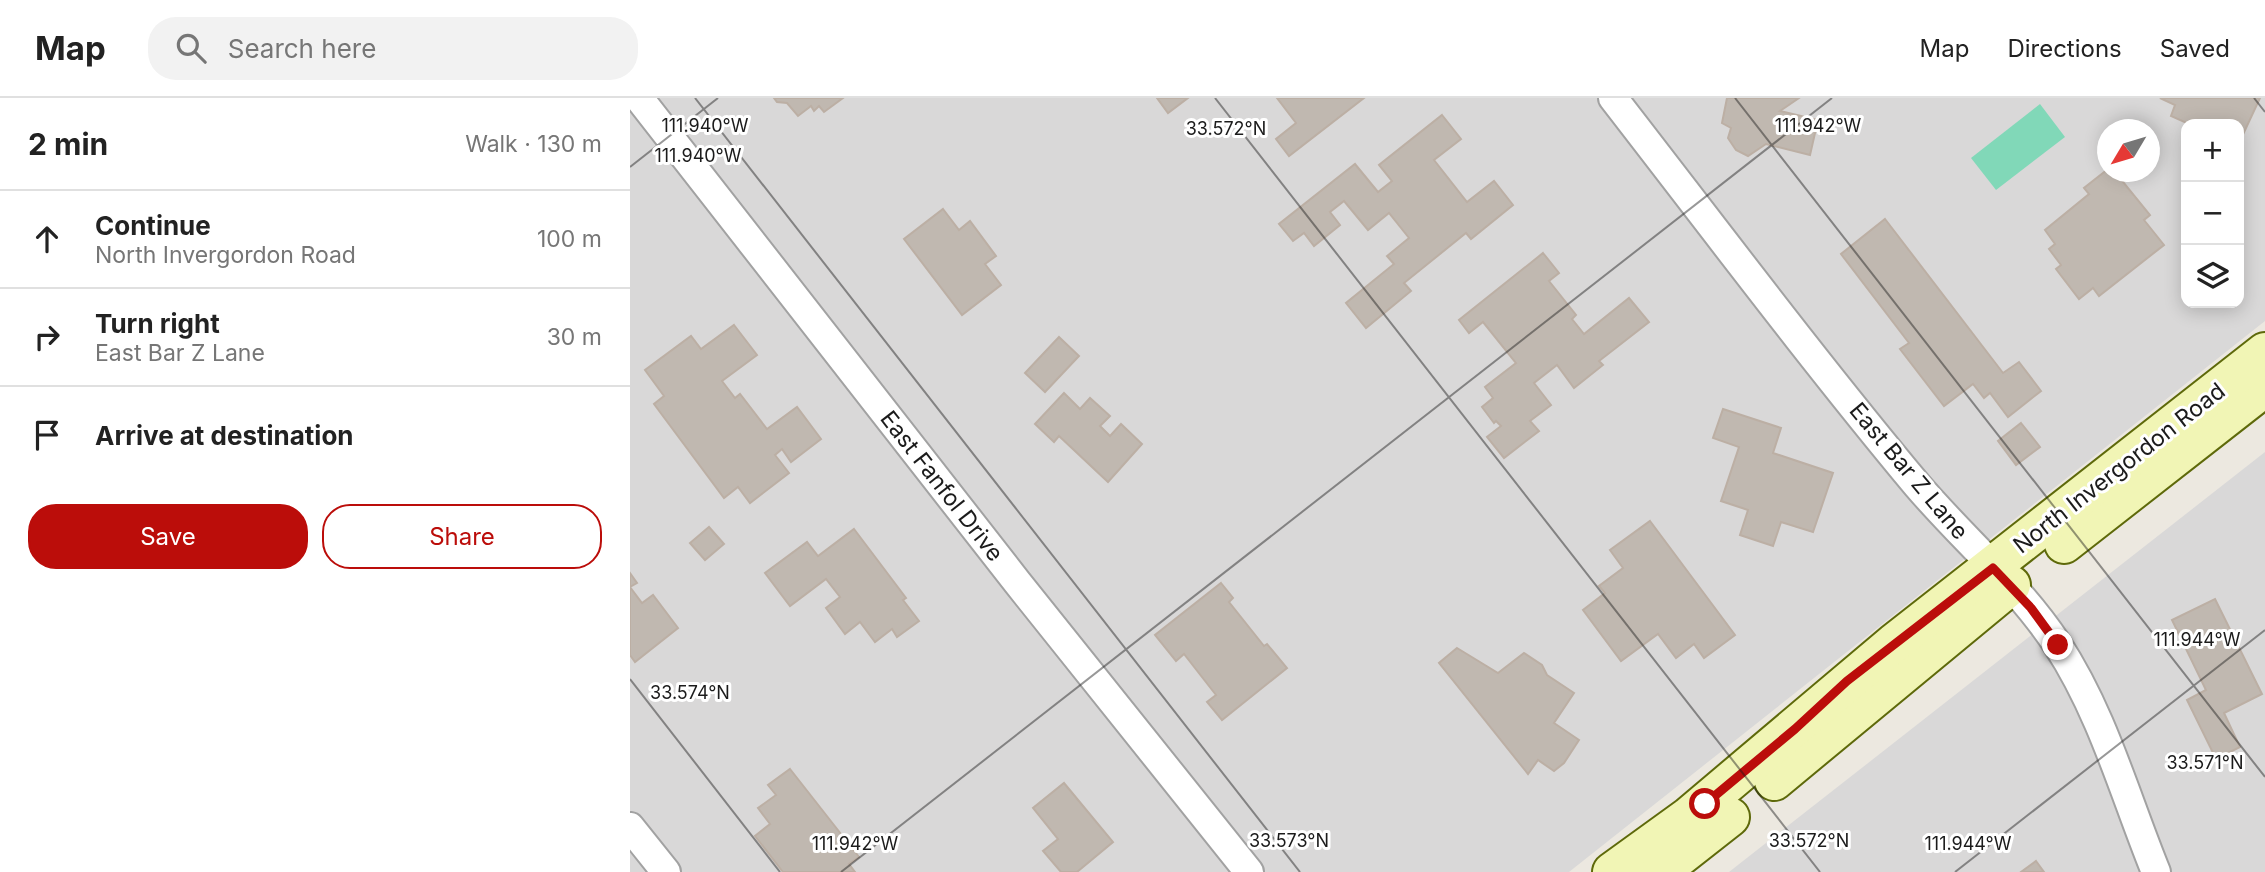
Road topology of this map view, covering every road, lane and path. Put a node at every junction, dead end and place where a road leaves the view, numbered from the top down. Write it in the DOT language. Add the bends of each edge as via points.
graph roads {
  1 [pos="639,98"];
  2 [pos="1613,98"];
  3 [pos="2265,352"];
  4 [pos="2265,387"];
  5 [pos="2002,577"];
  6 [pos="630,827"];
  7 [pos="666,872"];
  8 [pos="1249,872"];
  9 [pos="1612,872"];
  10 [pos="1660,872"];
  11 [pos="2156,872"];
  1 -- 8 [label="street, East Fanfol Drive"];
  2 -- 5 [label="street, East Bar Z Lane" via="1874,432"];
  3 -- 5 [label="main road, North Invergordon Road"];
  4 -- 5 [label="main road, North Invergordon Road"];
  5 -- 9 [label="main road, North Invergordon Road" via="1847,681 1688,817"];
  5 -- 10 [label="main road, North Invergordon Road" via="1721,825"];
  5 -- 11 [label="street, East Bar Z Lane" via="2058,645 2084,693 2110,748"];
  6 -- 7 [label="street"];
}
